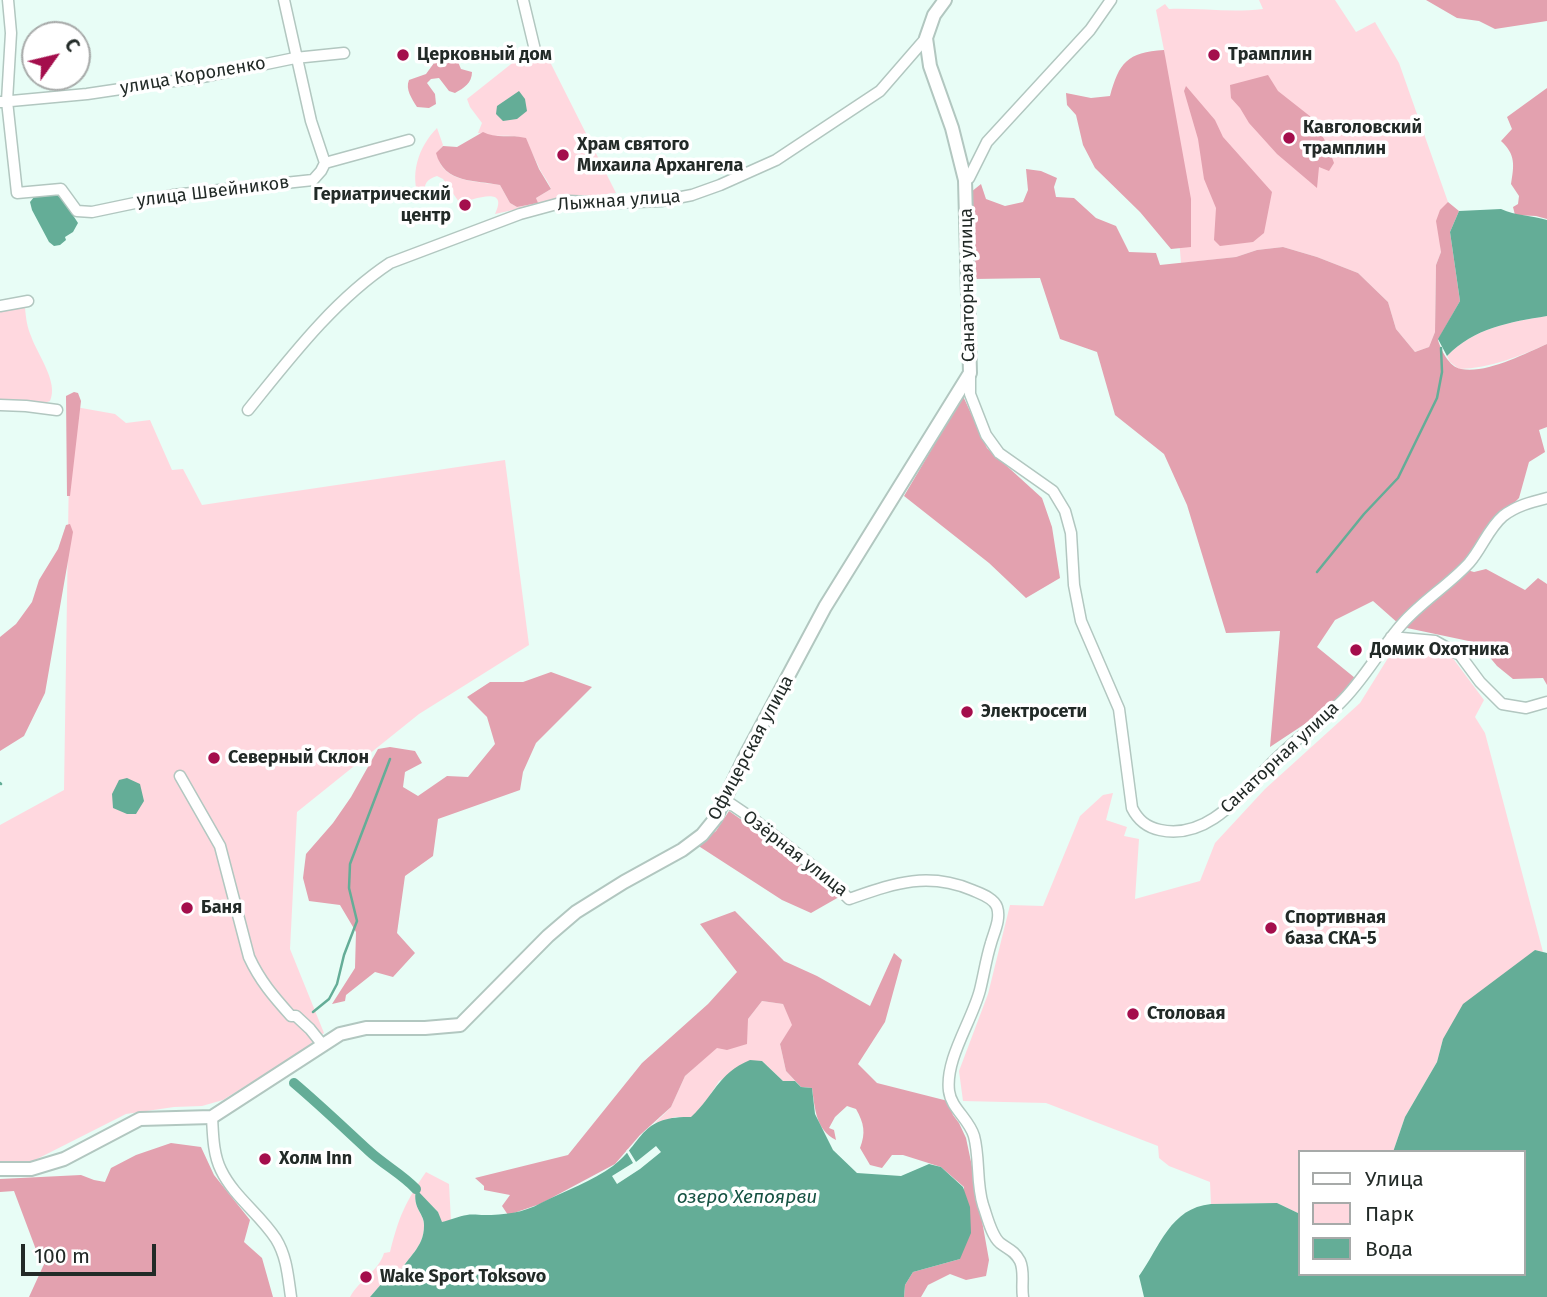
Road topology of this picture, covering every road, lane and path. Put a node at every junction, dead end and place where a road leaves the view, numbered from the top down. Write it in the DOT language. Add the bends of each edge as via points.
graph roads {
  1 [pos="8,0"];
  2 [pos="284,0"];
  3 [pos="523,0"];
  4 [pos="945,0"];
  5 [pos="1111,0"];
  6 [pos="926,38"];
  7 [pos="535,50"];
  8 [pos="344,53"];
  9 [pos="295,58"];
  10 [pos="4,102"];
  11 [pos="409,139"];
  12 [pos="324,163"];
  13 [pos="965,180"];
  14 [pos="28,301"];
  15 [pos="0,306"];
  16 [pos="970,373"];
  17 [pos="0,405"];
  18 [pos="57,410"];
  19 [pos="248,410"];
  20 [pos="1547,498"];
  21 [pos="1391,637"];
  22 [pos="1547,702"];
  23 [pos="180,776"];
  24 [pos="725,800"];
  25 [pos="318,1047"];
  26 [pos="212,1116"];
  27 [pos="0,1169"];
  28 [pos="291,1297"];
  29 [pos="1023,1297"];
  1 -- 10 [label="street" via="11,33"];
  2 -- 9 [label="street"];
  3 -- 7 [label="street"];
  4 -- 6 [label="street"];
  5 -- 13 [label="street" via="1090,30 987,142"];
  6 -- 13 [label="street, Санаторная улица" via="930,66"];
  6 -- 19 [label="street, Лыжная улица" via="880,91 776,160 720,185 662,201 568,201 520,214 390,263 344,301"];
  8 -- 9 [label="street, улица Короленко"];
  9 -- 10 [label="street, улица Короленко" via="208,76"];
  9 -- 12 [label="street"];
  10 -- 12 [label="street, улица Швейников" via="17,193 61,189 78,211 313,180"];
  11 -- 12 [label="street, улица Швейников"];
  13 -- 16 [label="street, Санаторная улица"];
  14 -- 15 [label="street"];
  16 -- 21 [label="street, Санаторная улица" via="970,394 986,435 999,453 1053,492 1065,512 1081,621 1119,709 1128,790 1138,819 1171,832 1212,820 1342,702"];
  16 -- 24 [label="street, Офицерская улица" via="825,607"];
  17 -- 18 [label="street"];
  20 -- 21 [label="street, Санаторная улица" via="1503,517 1469,563"];
  21 -- 22 [label="street" via="1435,640 1460,655 1502,704 1526,708"];
  23 -- 25 [label="street" via="220,846 257,974 291,1016 310,1028"];
  24 -- 25 [label="street, Офицерская улица" via="702,835 576,912 460,1025 366,1028 341,1034"];
  24 -- 29 [label="street, Озёрная улица" via="849,899 924,879 944,881 988,897 996,905 999,916 980,990 951,1067 949,1095 974,1135 982,1201 999,1242 1020,1262"];
  25 -- 26 [label="street, Офицерская улица"];
  26 -- 27 [label="street" via="139,1119 64,1158 31,1169"];
  26 -- 28 [label="street" via="220,1170 275,1238 286,1262"];
}
